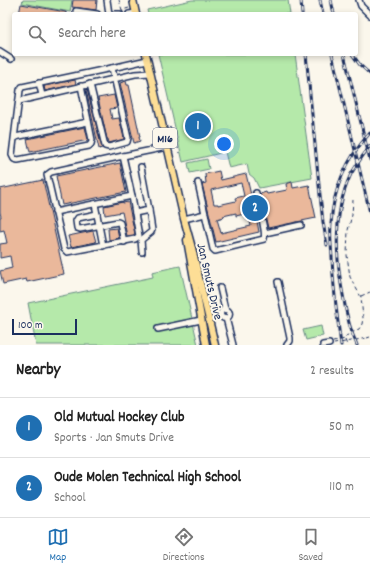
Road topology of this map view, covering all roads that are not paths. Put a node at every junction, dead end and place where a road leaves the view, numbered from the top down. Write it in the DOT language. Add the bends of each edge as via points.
graph roads {
  1 [pos="107,0"];
  2 [pos="133,0"];
  3 [pos="359,0"];
  4 [pos="76,11"];
  5 [pos="83,12"];
  6 [pos="109,12"];
  7 [pos="136,12"];
  8 [pos="370,15"];
  9 [pos="0,52"];
  10 [pos="146,57"];
  11 [pos="11,59"];
  12 [pos="112,68"];
  13 [pos="150,73"];
  14 [pos="115,79"];
  15 [pos="39,83"];
  16 [pos="90,84"];
  17 [pos="81,86"];
  18 [pos="42,96"];
  19 [pos="19,101"];
  20 [pos="88,122"];
  21 [pos="15,137"];
  22 [pos="167,146"];
  23 [pos="123,156"];
  24 [pos="141,167"];
  25 [pos="198,183"];
  26 [pos="256,193"];
  27 [pos="132,196"];
  28 [pos="95,204"];
  29 [pos="149,210"];
  30 [pos="55,212"];
  31 [pos="135,212"];
  32 [pos="97,214"];
  33 [pos="205,214"];
  34 [pos="184,220"];
  35 [pos="99,225"];
  36 [pos="301,225"];
  37 [pos="265,233"];
  38 [pos="124,242"];
  39 [pos="103,246"];
  40 [pos="142,252"];
  41 [pos="278,282"];
  42 [pos="220,288"];
  43 [pos="201,320"];
  44 [pos="158,329"];
  45 [pos="331,344"];
  46 [pos="206,345"];
  47 [pos="215,345"];
  48 [pos="233,345"];
  49 [pos="287,345"];
  50 [pos="323,345"];
  1 -- 6 [label="lane"];
  2 -- 7 [label="main road"];
  3 -- 8 [label="lane"];
  4 -- 5 [label="lane"];
  9 -- 11 [label="lane"];
  10 -- 12 [label="lane"];
  10 -- 13 [label="main road, Jan Smuts Drive / M16"];
  12 -- 14 [label="lane"];
  12 -- 15 [label="lane"];
  13 -- 14 [label="lane"];
  13 -- 22 [label="main road, Jan Smuts Drive / M16"];
  14 -- 16 [label="lane"];
  14 -- 16 [label="lane" via="128,140 109,147 104,144"];
  15 -- 18 [label="lane"];
  15 -- 19 [label="lane" via="22,87"];
  16 -- 17 [label="lane"];
  17 -- 18 [label="lane"];
  17 -- 20 [label="lane"];
  18 -- 19 [label="lane"];
  19 -- 21 [label="lane"];
  20 -- 21 [label="lane"];
  20 -- 21 [label="lane" via="92,141 90,145 82,147 17,160 12,155"];
  22 -- 23 [label="lane"];
  22 -- 34 [label="main road, Jan Smuts Drive / M16"];
  23 -- 27 [label="lane"];
  23 -- 30 [label="lane" via="49,173 47,178"];
  24 -- 29 [label="lane"];
  25 -- 33 [label="lane"];
  26 -- 37 [label="lane"];
  27 -- 28 [label="lane"];
  27 -- 31 [label="lane"];
  28 -- 30 [label="lane"];
  28 -- 32 [label="lane"];
  29 -- 31 [label="lane"];
  29 -- 40 [label="lane" via="152,230 141,240"];
  30 -- 39 [label="lane" via="65,251"];
  31 -- 38 [label="lane" via="138,236"];
  32 -- 35 [label="lane"];
  32 -- 35 [label="lane" via="78,218 76,221 80,229"];
  33 -- 34 [label="lane"];
  33 -- 37 [label="lane" via="215,251 263,240"];
  34 -- 43 [label="main road, Jan Smuts Drive / M16"];
  34 -- 47 [label="main road, Jan Smuts Drive / M16"];
  35 -- 38 [label="lane" via="119,222"];
  35 -- 39 [label="lane"];
  36 -- 37 [label="lane"];
  38 -- 39 [label="lane"];
  41 -- 49 [label="lane" via="290,338"];
  42 -- 48 [label="lane" via="225,309 229,312 226,318"];
  43 -- 44 [label="lane"];
  43 -- 46 [label="main road, Jan Smuts Drive / M16"];
  45 -- 50 [label="lane"];
}
